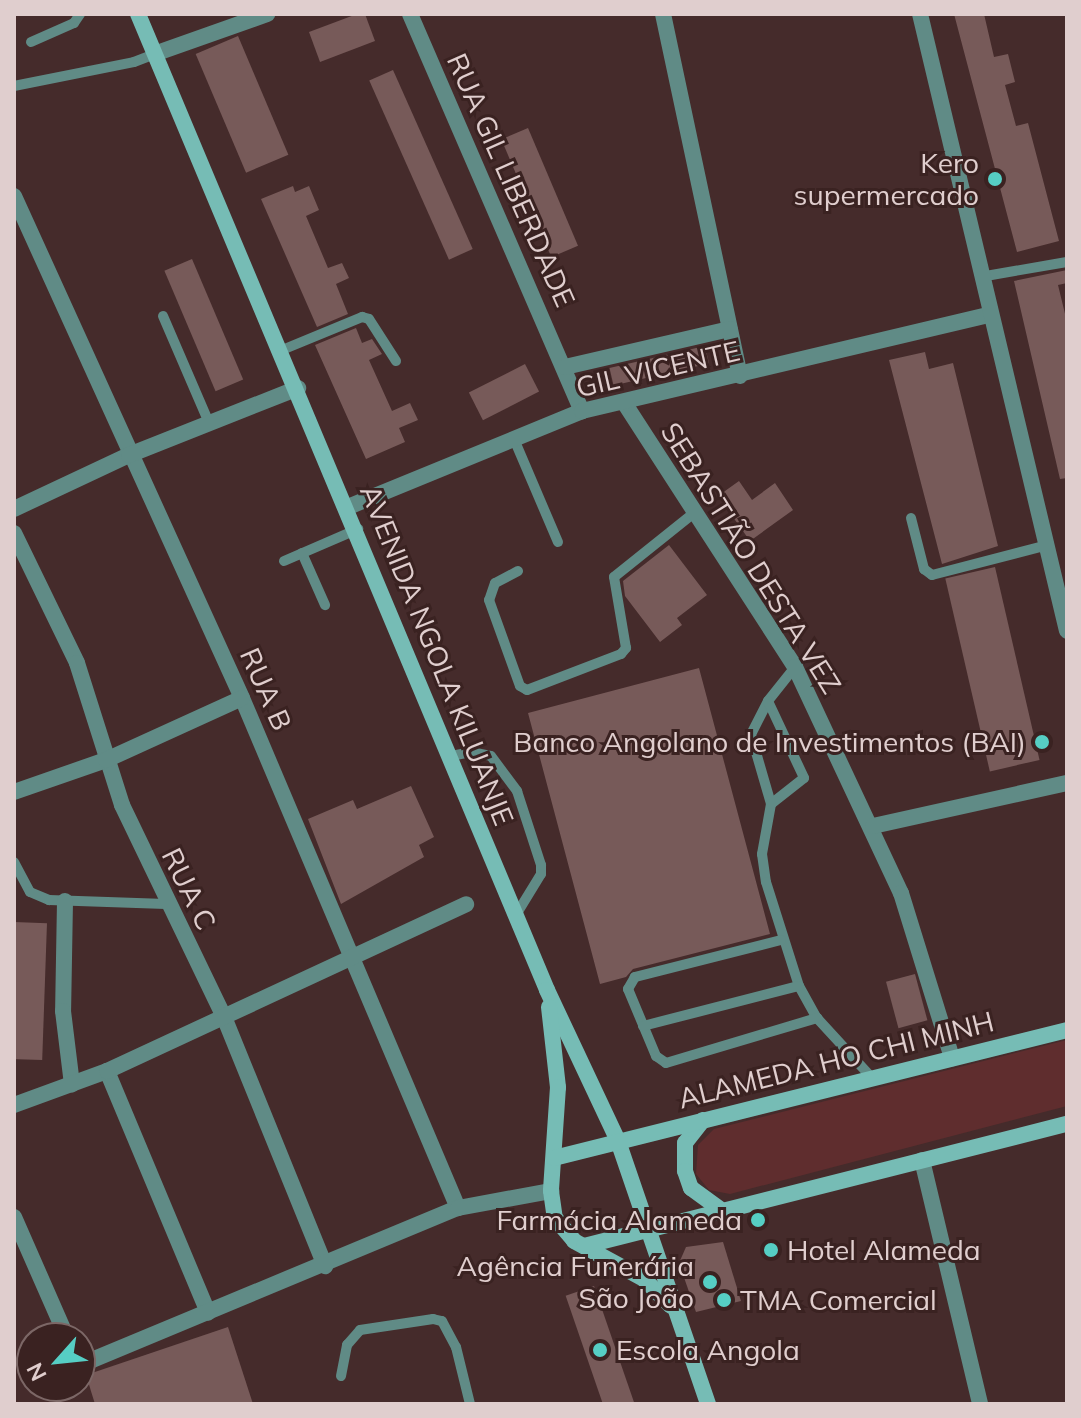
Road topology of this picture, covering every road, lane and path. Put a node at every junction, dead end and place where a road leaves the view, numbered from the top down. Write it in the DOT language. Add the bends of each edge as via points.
graph roads {
  1 [pos="80,14"];
  2 [pos="138,14"];
  3 [pos="267,14"];
  4 [pos="410,14"];
  5 [pos="663,14"];
  6 [pos="920,14"];
  7 [pos="31,42"];
  8 [pos="157,53"];
  9 [pos="14,86"];
  10 [pos="14,196"];
  11 [pos="1067,262"];
  12 [pos="980,277"];
  13 [pos="991,314"];
  14 [pos="163,316"];
  15 [pos="730,329"];
  16 [pos="282,350"];
  17 [pos="396,361"];
  18 [pos="565,367"];
  19 [pos="740,376"];
  20 [pos="298,388"];
  21 [pos="625,404"];
  22 [pos="582,411"];
  23 [pos="209,423"];
  24 [pos="514,439"];
  25 [pos="129,455"];
  26 [pos="348,507"];
  27 [pos="14,509"];
  28 [pos="694,513"];
  29 [pos="911,518"];
  30 [pos="358,529"];
  31 [pos="14,533"];
  32 [pos="558,542"];
  33 [pos="1048,545"];
  34 [pos="302,553"];
  35 [pos="284,561"];
  36 [pos="518,571"];
  37 [pos="325,605"];
  38 [pos="1067,631"];
  39 [pos="795,667"];
  40 [pos="242,698"];
  41 [pos="768,701"];
  42 [pos="451,756"];
  43 [pos="106,760"];
  44 [pos="1067,783"];
  45 [pos="14,792"];
  46 [pos="771,804"];
  47 [pos="873,826"];
  48 [pos="14,862"];
  49 [pos="65,901"];
  50 [pos="166,904"];
  51 [pos="466,904"];
  52 [pos="516,915"];
  53 [pos="781,940"];
  54 [pos="350,959"];
  55 [pos="799,986"];
  56 [pos="547,990"];
  57 [pos="224,1017"];
  58 [pos="817,1018"];
  59 [pos="643,1026"];
  60 [pos="1067,1030"];
  61 [pos="952,1058"];
  62 [pos="107,1071"];
  63 [pos="872,1078"];
  64 [pos="72,1084"];
  65 [pos="14,1105"];
  66 [pos="703,1120"];
  67 [pos="1067,1124"];
  68 [pos="618,1141"];
  69 [pos="554,1158"];
  70 [pos="922,1160"];
  71 [pos="551,1191"];
  72 [pos="458,1208"];
  73 [pos="723,1211"];
  74 [pos="14,1217"];
  75 [pos="649,1230"];
  76 [pos="584,1246"];
  77 [pos="325,1266"];
  78 [pos="208,1313"];
  79 [pos="681,1319"];
  80 [pos="60,1322"];
  81 [pos="96,1358"];
  82 [pos="341,1376"];
  83 [pos="470,1404"];
  84 [pos="708,1404"];
  85 [pos="980,1404"];
  1 -- 7 [label="lane" via="74,23"];
  2 -- 8 [label="main road, AVENIDA NGOLA KILUANJE"];
  3 -- 8 [label="street"];
  4 -- 18 [label="street, RUA GIL LIBERDADE"];
  5 -- 15 [label="street"];
  6 -- 12 [label="street"];
  8 -- 9 [label="lane"];
  8 -- 16 [label="main road, AVENIDA NGOLA KILUANJE"];
  10 -- 25 [label="street, RUA B"];
  11 -- 12 [label="lane"];
  12 -- 13 [label="street"];
  13 -- 19 [label="street, GIL VICENTE"];
  13 -- 33 [label="street"];
  14 -- 23 [label="lane"];
  15 -- 18 [label="street"];
  15 -- 19 [label="street"];
  16 -- 17 [label="lane" via="362,317"];
  16 -- 20 [label="main road, AVENIDA NGOLA KILUANJE"];
  18 -- 22 [label="street, RUA GIL LIBERDADE"];
  19 -- 21 [label="street, GIL VICENTE"];
  20 -- 23 [label="street"];
  20 -- 26 [label="main road, AVENIDA NGOLA KILUANJE"];
  21 -- 22 [label="street, GIL VICENTE"];
  21 -- 28 [label="street, SEBASTIÃO DESTA VEZ"];
  22 -- 24 [label="street, GIL VICENTE"];
  23 -- 25 [label="street"];
  24 -- 26 [label="street, GIL VICENTE"];
  24 -- 32 [label="lane"];
  25 -- 27 [label="street"];
  25 -- 40 [label="street, RUA B"];
  26 -- 30 [label="main road, AVENIDA NGOLA KILUANJE"];
  28 -- 36 [label="lane" via="614,577 626,648 621,654 527,690 520,686 489,600 495,583"];
  28 -- 39 [label="street, SEBASTIÃO DESTA VEZ"];
  29 -- 33 [label="lane" via="924,569 932,575"];
  30 -- 34 [label="lane"];
  30 -- 42 [label="main road, AVENIDA NGOLA KILUANJE"];
  31 -- 43 [label="street, RUA C" via="77,663"];
  33 -- 38 [label="street"];
  34 -- 35 [label="lane"];
  34 -- 37 [label="lane"];
  39 -- 41 [label="lane"];
  39 -- 47 [label="street, SEBASTIÃO DESTA VEZ"];
  40 -- 43 [label="street"];
  40 -- 54 [label="street, RUA B"];
  41 -- 46 [label="lane" via="751,735"];
  41 -- 46 [label="lane" via="804,778"];
  42 -- 52 [label="main road, AVENIDA NGOLA KILUANJE"];
  42 -- 52 [label="lane" via="491,756 517,791 541,874"];
  43 -- 45 [label="street"];
  43 -- 50 [label="street, RUA C"];
  44 -- 47 [label="street"];
  46 -- 53 [label="lane" via="762,854"];
  47 -- 61 [label="street, SEBASTIÃO DESTA VEZ" via="927,965"];
  48 -- 49 [label="lane" via="30,892"];
  49 -- 50 [label="lane"];
  49 -- 64 [label="street" via="63,1011"];
  50 -- 57 [label="street, RUA C"];
  51 -- 54 [label="street"];
  52 -- 56 [label="main road, AVENIDA NGOLA KILUANJE"];
  53 -- 55 [label="lane"];
  53 -- 59 [label="lane" via="635,977 628,989"];
  54 -- 57 [label="street"];
  54 -- 72 [label="street, RUA B"];
  55 -- 58 [label="lane"];
  55 -- 59 [label="lane"];
  56 -- 68 [label="main road, AVENIDA NGOLA KILUANJE"];
  56 -- 69 [label="main road" via="558,1087"];
  57 -- 62 [label="street"];
  57 -- 77 [label="street, RUA C"];
  58 -- 59 [label="lane" via="666,1063 656,1056"];
  58 -- 63 [label="lane"];
  60 -- 61 [label="main road, ALAMEDA HO CHI MINH"];
  61 -- 63 [label="main road, ALAMEDA HO CHI MINH"];
  62 -- 64 [label="street"];
  62 -- 78 [label="street"];
  63 -- 66 [label="main road, ALAMEDA HO CHI MINH"];
  64 -- 65 [label="street"];
  66 -- 68 [label="main road, ALAMEDA HO CHI MINH"];
  66 -- 73 [label="main road" via="685,1143 685,1171 691,1188"];
  67 -- 70 [label="main road"];
  68 -- 69 [label="main road, ALAMEDA HO CHI MINH"];
  68 -- 75 [label="main road, AVENIDA NGOLA KILUANJE"];
  69 -- 71 [label="main road"];
  70 -- 73 [label="main road"];
  70 -- 85 [label="street"];
  71 -- 72 [label="street"];
  71 -- 76 [label="main road" via="562,1231"];
  72 -- 77 [label="street"];
  73 -- 75 [label="main road"];
  74 -- 80 [label="street"];
  75 -- 76 [label="main road"];
  75 -- 79 [label="main road, AVENIDA NGOLA KILUANJE"];
  76 -- 79 [label="main road" via="644,1279"];
  77 -- 78 [label="street"];
  78 -- 81 [label="street"];
  79 -- 84 [label="main road, AVENIDA NGOLA KILUANJE"];
  82 -- 83 [label="lane" via="347,1345 360,1330 433,1319 442,1321 456,1347"];
}
